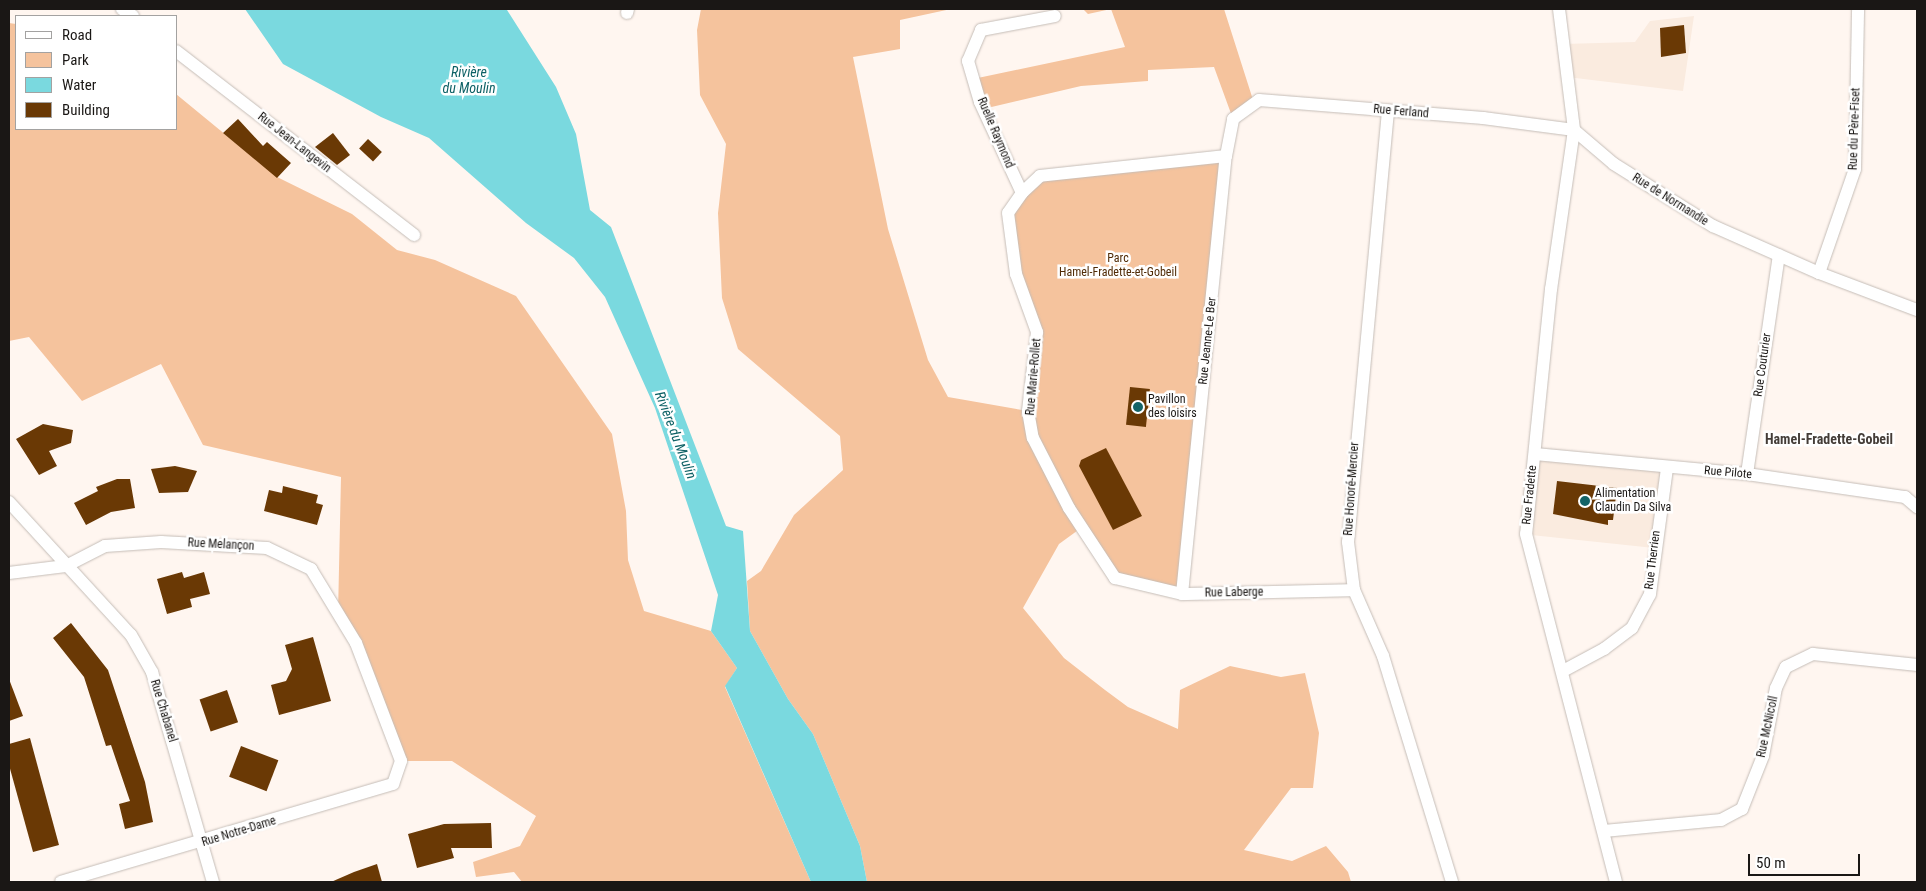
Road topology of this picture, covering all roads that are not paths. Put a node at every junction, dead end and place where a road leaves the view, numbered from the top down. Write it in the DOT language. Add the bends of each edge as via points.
graph roads {
  1 [pos="1559,9"];
  2 [pos="1858,9"];
  3 [pos="1055,16"];
  4 [pos="178,53"];
  5 [pos="1388,111"];
  6 [pos="1233,119"];
  7 [pos="1574,130"];
  8 [pos="1226,156"];
  9 [pos="1022,193"];
  10 [pos="414,235"];
  11 [pos="1779,256"];
  12 [pos="1819,273"];
  13 [pos="1917,310"];
  14 [pos="1535,454"];
  15 [pos="1667,468"];
  16 [pos="1747,474"];
  17 [pos="9,502"];
  18 [pos="1917,507"];
  19 [pos="66,566"];
  20 [pos="9,573"];
  21 [pos="1115,578"];
  22 [pos="1354,590"];
  23 [pos="1182,594"];
  24 [pos="1917,665"];
  25 [pos="1563,671"];
  26 [pos="401,761"];
  27 [pos="1604,831"];
  28 [pos="203,843"];
  29 [pos="61,882"];
  30 [pos="213,882"];
  31 [pos="1452,882"];
  32 [pos="1616,882"];
  1 -- 7 [label="street"];
  2 -- 12 [label="street, Rue du Père-Fiset" via="1855,169"];
  3 -- 9 [label="street, Ruelle Raymond" via="981,30 968,61 980,102"];
  4 -- 10 [label="street, Rue Jean-Langevin"];
  5 -- 6 [label="street, Rue Ferland" via="1259,100"];
  5 -- 7 [label="street, Rue Ferland"];
  5 -- 22 [label="street, Rue Honoré-Mercier" via="1348,510"];
  6 -- 8 [label="street, Rue Jeanne-Le Ber"];
  7 -- 11 [label="street, Rue de Normandie" via="1614,164 1671,202"];
  7 -- 14 [label="street, Rue Fradette" via="1551,289"];
  8 -- 9 [label="street, Rue Marie-Rollet" via="1040,176"];
  8 -- 23 [label="street, Rue Jeanne-Le Ber"];
  9 -- 21 [label="street, Rue Marie-Rollet" via="1008,213 1016,274 1037,332 1028,411 1033,438 1069,508"];
  11 -- 12 [label="street, Rue de Normandie"];
  11 -- 16 [label="street, Rue Couturier"];
  12 -- 13 [label="street, Rue de Normandie"];
  14 -- 15 [label="street, Rue Pilote"];
  14 -- 25 [label="street, Rue Fradette" via="1526,534"];
  15 -- 16 [label="street, Rue Pilote"];
  15 -- 25 [label="street, Rue Therrien" via="1650,594 1632,628 1604,649"];
  16 -- 18 [label="street, Rue Pilote" via="1905,497"];
  17 -- 19 [label="street, Rue Chabanel"];
  19 -- 20 [label="street, Rue Melançon"];
  19 -- 26 [label="street, Rue Melançon" via="105,546 162,542 267,548 311,569 356,643"];
  19 -- 28 [label="street, Rue Chabanel" via="131,635 152,672"];
  21 -- 23 [label="street, Rue Laberge"];
  22 -- 23 [label="street, Rue Laberge"];
  22 -- 31 [label="street, Rue Honoré-Mercier" via="1383,656"];
  24 -- 27 [label="street, Rue McNicoll" via="1814,654 1786,667 1776,688 1763,756 1742,810 1721,820"];
  25 -- 27 [label="street, Rue Fradette"];
  26 -- 28 [label="street, Rue Notre-Dame" via="393,784"];
  27 -- 32 [label="street, Rue Fradette"];
  28 -- 29 [label="street, Rue Notre-Dame"];
  28 -- 30 [label="street, Rue Chabanel"];
}
